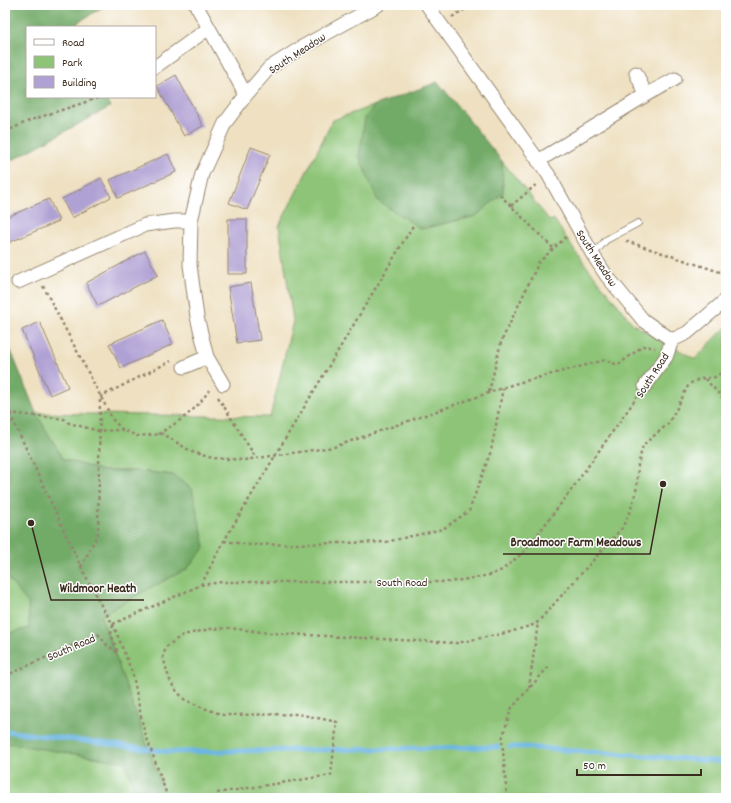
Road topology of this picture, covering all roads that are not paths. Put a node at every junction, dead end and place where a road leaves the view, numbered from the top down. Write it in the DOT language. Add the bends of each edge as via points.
graph roads {
  1 [pos="196,5"];
  2 [pos="428,5"];
  3 [pos="372,6"];
  4 [pos="209,28"];
  5 [pos="156,66"];
  6 [pos="636,73"];
  7 [pos="675,79"];
  8 [pos="246,95"];
  9 [pos="646,95"];
  10 [pos="538,161"];
  11 [pos="191,221"];
  12 [pos="638,223"];
  13 [pos="593,254"];
  14 [pos="18,282"];
  15 [pos="726,300"];
  16 [pos="670,345"];
  17 [pos="207,357"];
  18 [pos="184,367"];
  19 [pos="645,386"];
  20 [pos="217,387"];
  1 -- 4 [label="street"];
  2 -- 10 [label="street, South Meadow"];
  3 -- 8 [label="street, South Meadow" via="269,68"];
  4 -- 5 [label="street"];
  4 -- 8 [label="street"];
  6 -- 9 [label="street"];
  7 -- 9 [label="street"];
  8 -- 11 [label="street, South Meadow" via="225,123 202,174"];
  9 -- 10 [label="street"];
  10 -- 13 [label="street, South Meadow"];
  11 -- 14 [label="street" via="145,225"];
  11 -- 17 [label="street, South Meadow" via="190,265 196,316"];
  12 -- 13 [label="lane" via="606,240"];
  13 -- 16 [label="street, South Meadow" via="606,275 643,320"];
  15 -- 16 [label="street, South Road"];
  16 -- 19 [label="street, South Road" via="666,357"];
  17 -- 18 [label="street"];
  17 -- 20 [label="street, South Meadow"];
}
